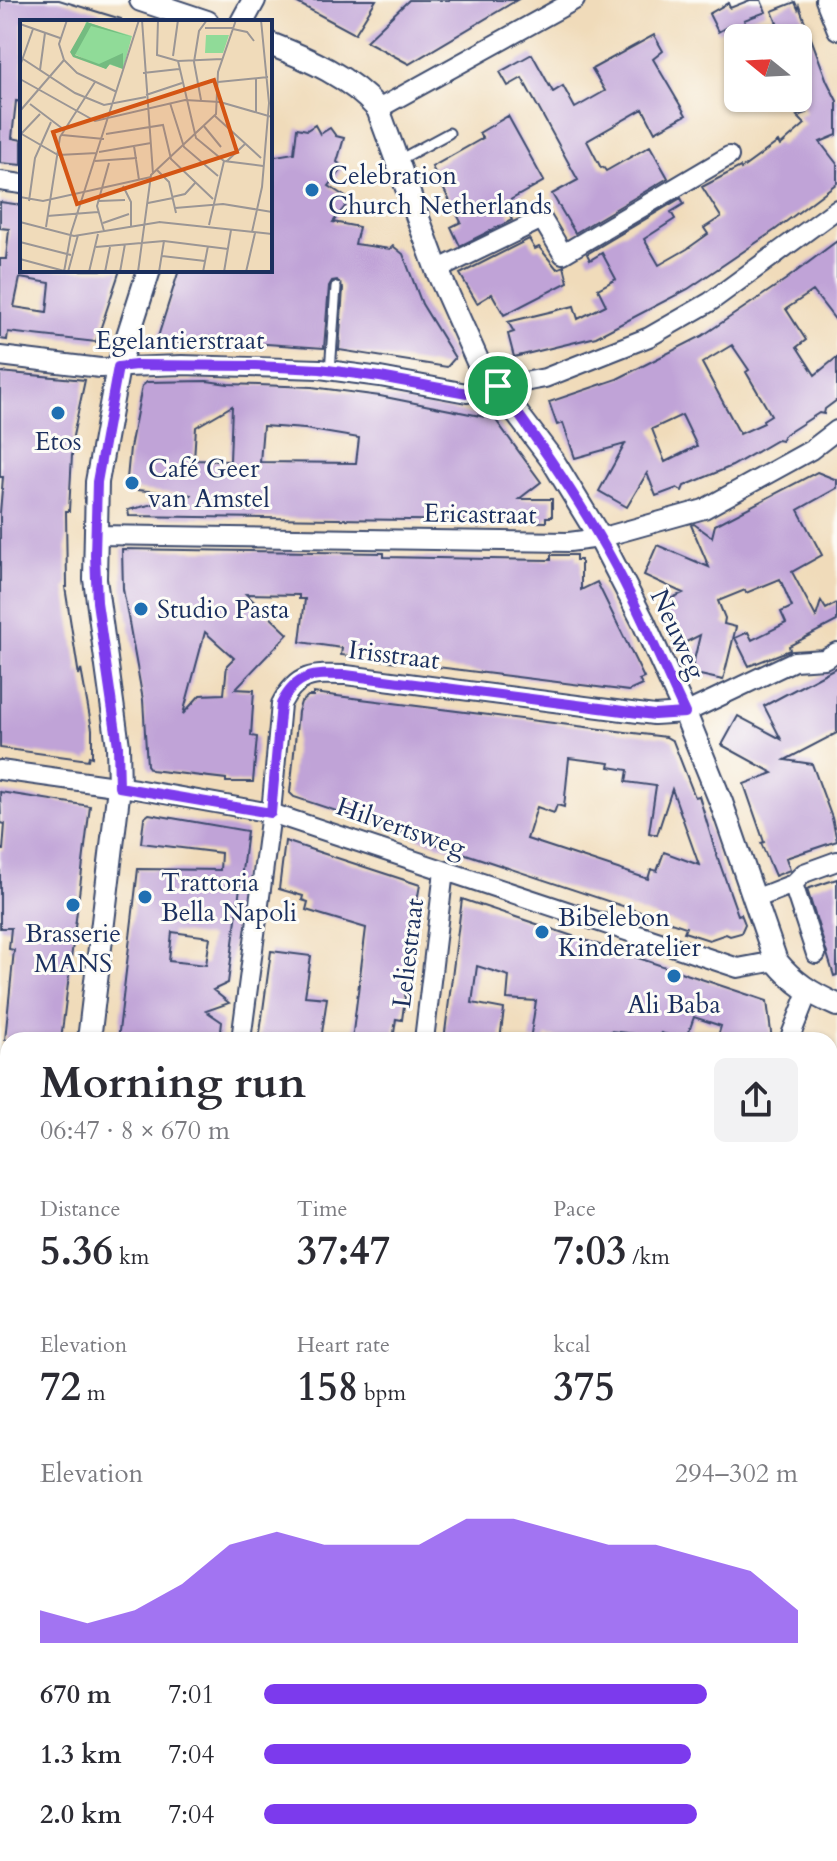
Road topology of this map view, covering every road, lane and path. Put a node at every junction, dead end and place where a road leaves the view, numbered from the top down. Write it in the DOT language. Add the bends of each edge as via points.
graph roads {
  1 [pos="141,0"];
  2 [pos="254,0"];
  3 [pos="575,0"];
  4 [pos="825,0"];
  5 [pos="201,20"];
  6 [pos="243,20"];
  7 [pos="837,30"];
  8 [pos="272,45"];
  9 [pos="378,109"];
  10 [pos="449,133"];
  11 [pos="729,156"];
  12 [pos="397,161"];
  13 [pos="0,181"];
  14 [pos="20,184"];
  15 [pos="837,209"];
  16 [pos="437,270"];
  17 [pos="148,272"];
  18 [pos="336,287"];
  19 [pos="0,356"];
  20 [pos="118,367"];
  21 [pos="330,371"];
  22 [pos="498,386"];
  23 [pos="837,430"];
  24 [pos="95,535"];
  25 [pos="600,538"];
  26 [pos="837,652"];
  27 [pos="685,713"];
  28 [pos="0,770"];
  29 [pos="119,787"];
  30 [pos="271,813"];
  31 [pos="837,861"];
  32 [pos="444,871"];
  33 [pos="793,884"];
  34 [pos="755,899"];
  35 [pos="816,954"];
  36 [pos="776,961"];
  37 [pos="808,992"];
  38 [pos="837,1005"];
  39 [pos="90,1032"];
  40 [pos="242,1032"];
  41 [pos="425,1032"];
  42 [pos="792,1032"];
  1 -- 5 [label="street"];
  2 -- 6 [label="street"];
  3 -- 9 [label="street"];
  4 -- 7 [label="street"];
  8 -- 9 [label="street, Neuweg" via="343,79"];
  9 -- 12 [label="street, Neuweg"];
  10 -- 12 [label="lane"];
  11 -- 16 [label="street" via="563,254 542,219"];
  12 -- 16 [label="street, Neuweg"];
  13 -- 14 [label="street"];
  15 -- 22 [label="street, Egelantierstraat" via="710,302 649,337 545,378"];
  16 -- 22 [label="street, Neuweg" via="478,362"];
  17 -- 20 [label="street"];
  18 -- 21 [label="lane"];
  19 -- 20 [label="street, Egelantierstraat"];
  20 -- 21 [label="street, Egelantierstraat"];
  20 -- 24 [label="street" via="100,458"];
  21 -- 22 [label="street, Egelantierstraat" via="467,393"];
  22 -- 25 [label="street, Neuweg"];
  23 -- 25 [label="street, Ericastraat" via="704,509"];
  24 -- 25 [label="street, Ericastraat" via="569,542"];
  24 -- 29 [label="street" via="97,602 117,732"];
  25 -- 27 [label="street, Neuweg"];
  26 -- 27 [label="street, Irisstraat" via="824,659 794,661"];
  27 -- 30 [label="street, Irisstraat" via="654,715 318,674 297,682 281,704"];
  27 -- 34 [label="street, Neuweg"];
  28 -- 29 [label="street, Hilvertsweg"];
  29 -- 30 [label="street, Hilvertsweg"];
  29 -- 39 [label="street"];
  30 -- 32 [label="street, Hilvertsweg"];
  30 -- 40 [label="street, Irisstraat"];
  31 -- 33 [label="street" via="804,873"];
  32 -- 36 [label="street, Hilvertsweg" via="738,968"];
  32 -- 41 [label="street, Leliestraat"];
  33 -- 34 [label="street"];
  33 -- 35 [label="street"];
  34 -- 36 [label="street, Neuweg"];
  36 -- 37 [label="street, Neuweg"];
  37 -- 38 [label="street"];
  37 -- 42 [label="street"];
}
